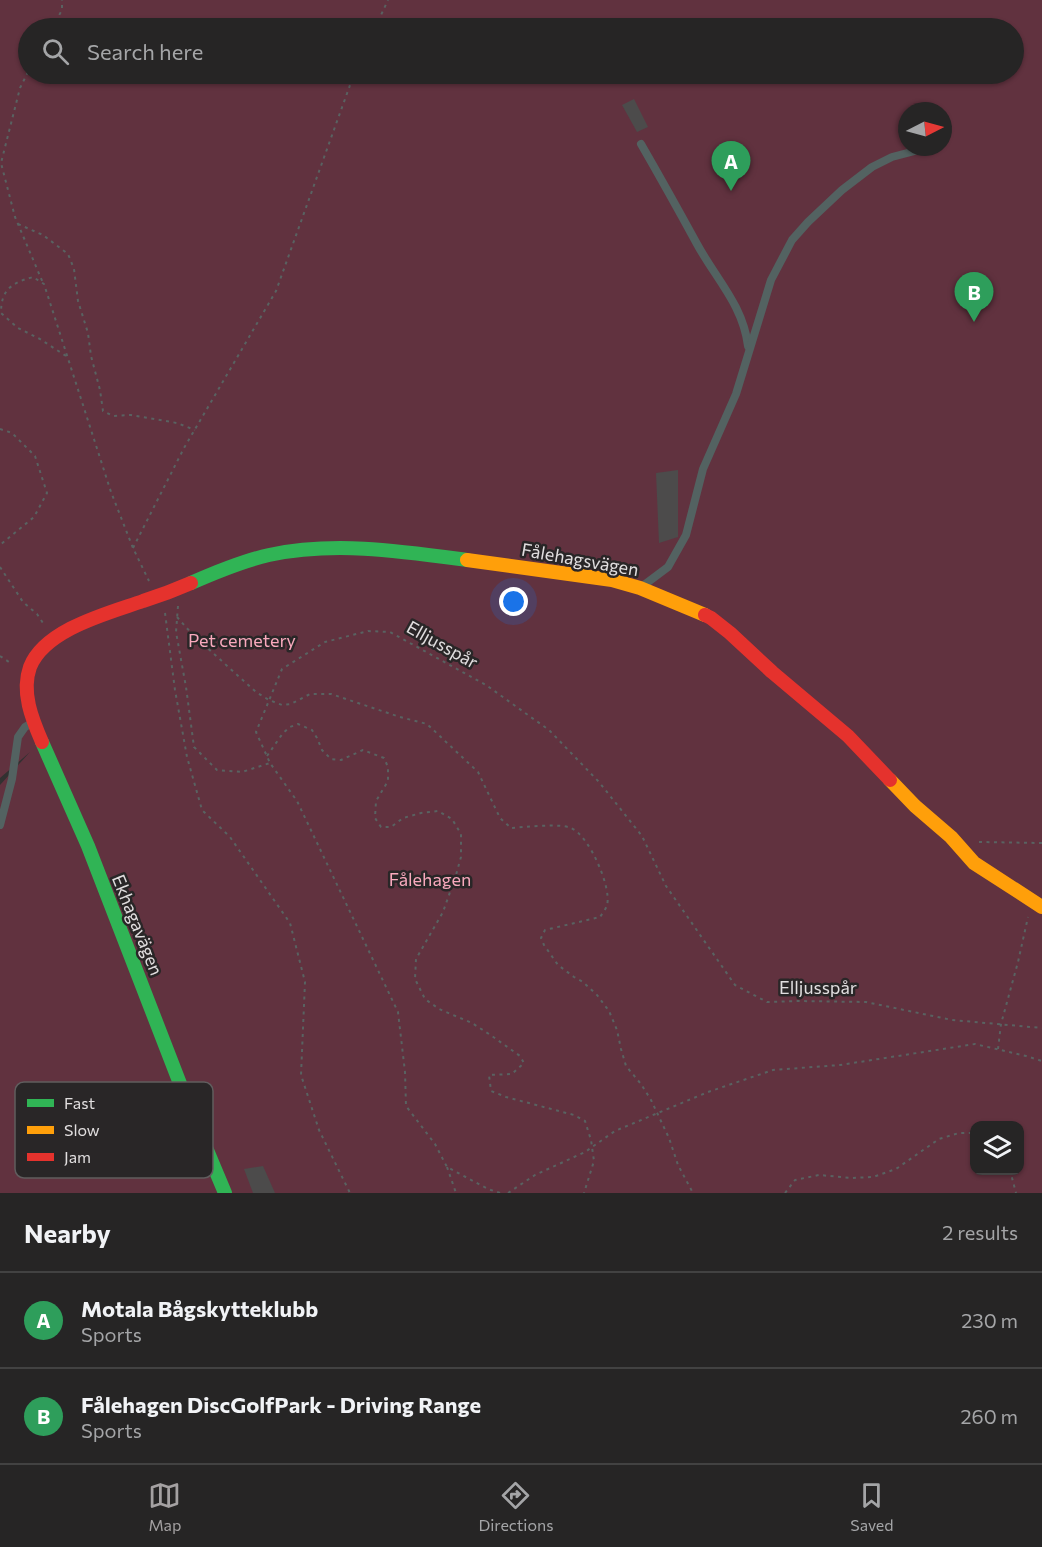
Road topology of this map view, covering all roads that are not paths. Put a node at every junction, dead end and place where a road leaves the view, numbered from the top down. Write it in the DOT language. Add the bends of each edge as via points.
graph roads {
  1 [pos="641,144"];
  2 [pos="898,155"];
  3 [pos="749,350"];
  4 [pos="640,588"];
  5 [pos="29,670"];
  6 [pos="33,722"];
  7 [pos="0,825"];
  8 [pos="1037,904"];
  9 [pos="179,1082"];
  10 [pos="213,1164"];
  11 [pos="225,1193"];
  1 -- 3 [label="lane" via="741,316"];
  2 -- 3 [label="lane" via="872,167 842,190 792,240 771,280"];
  3 -- 4 [label="lane" via="736,394 703,469 686,535 668,567"];
  4 -- 5 [label="street, Fålehagsvägen" via="547,570 390,550 309,549 232,566 100,616 53,639 40,650"];
  4 -- 8 [label="street, Fålehagsvägen" via="711,618 730,633 848,736 974,863"];
  5 -- 6 [label="street, Ekhagavägen" via="26,690"];
  6 -- 7 [label="lane" via="18,737"];
  6 -- 9 [label="street, Ekhagavägen" via="88,846"];
  10 -- 11 [label="street, Ekhagavägen"];
}
